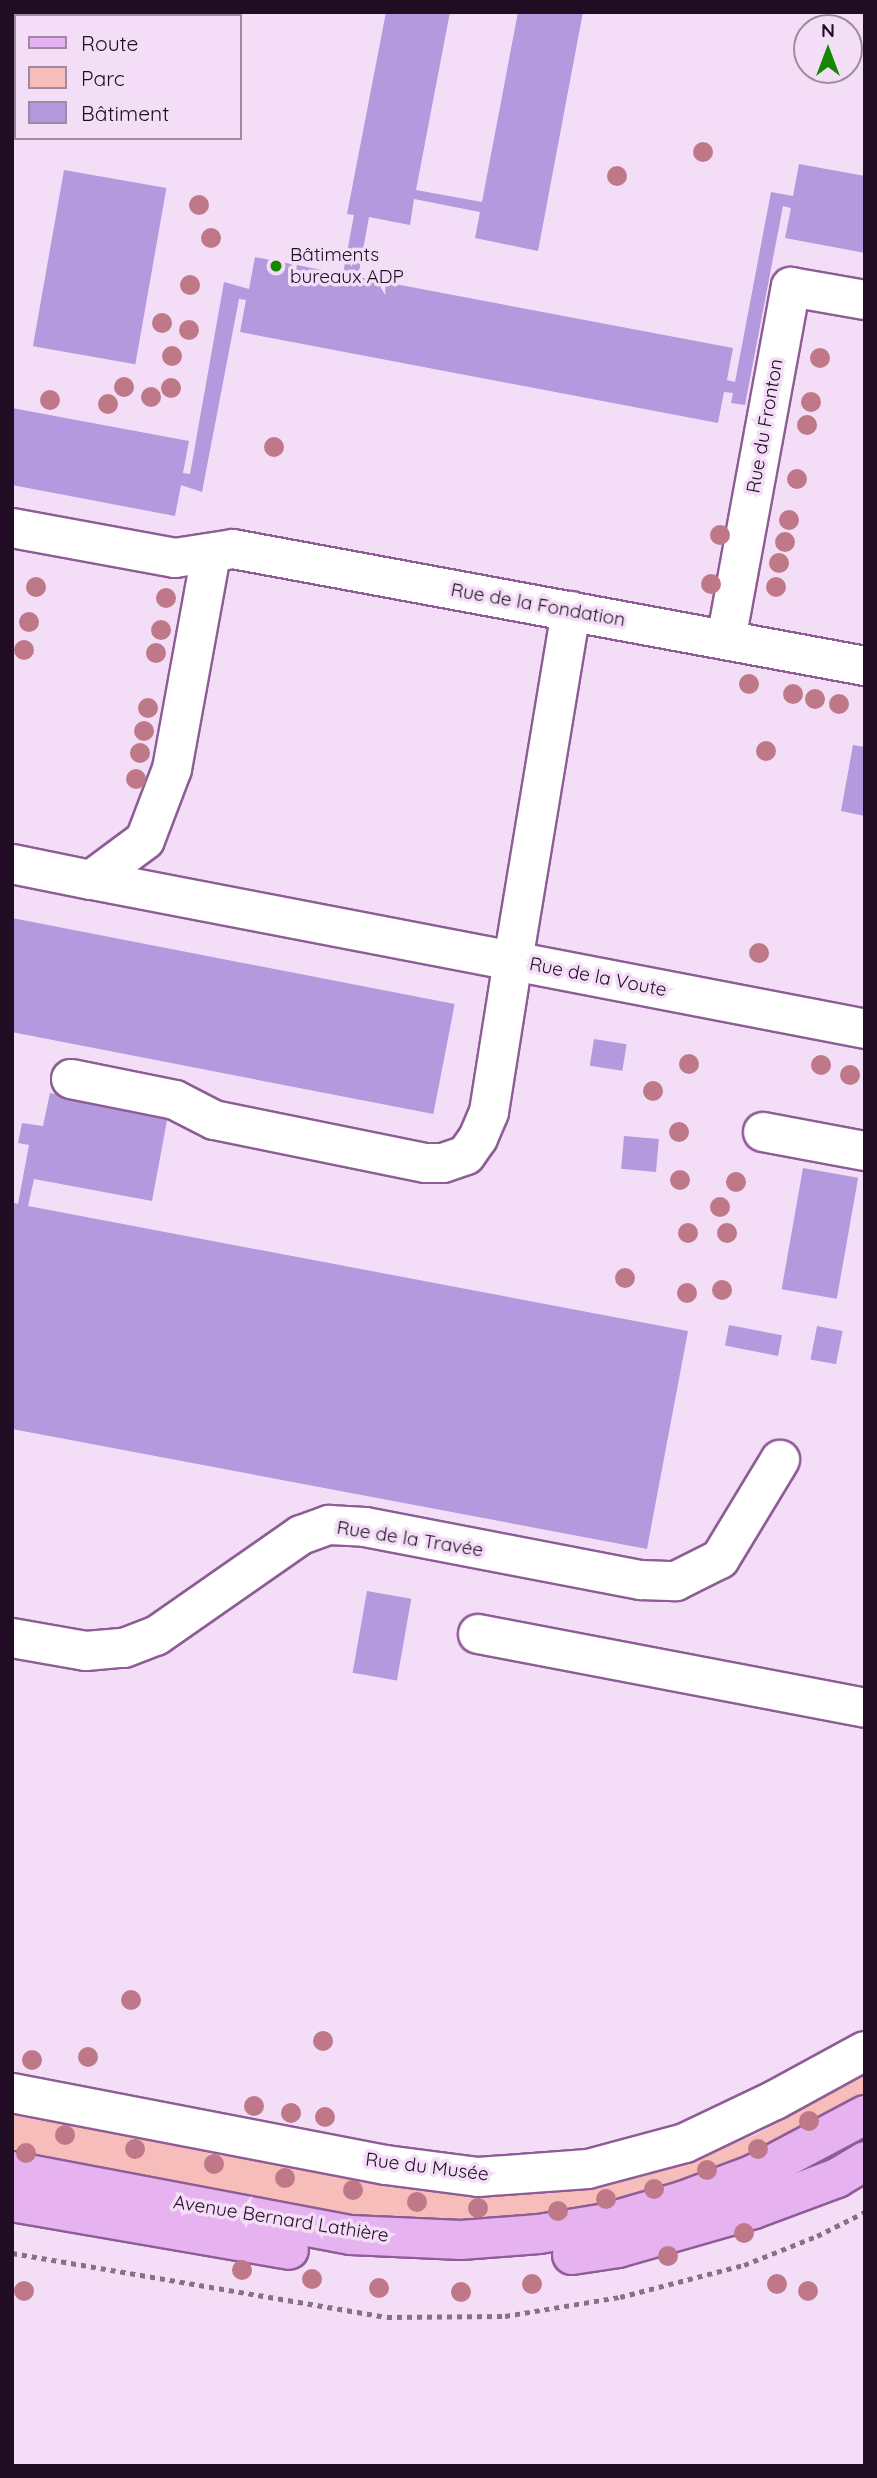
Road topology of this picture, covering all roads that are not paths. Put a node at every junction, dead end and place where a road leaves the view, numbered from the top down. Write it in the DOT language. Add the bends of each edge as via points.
graph roads {
  1 [pos="865,300"];
  2 [pos="12,528"];
  3 [pos="211,554"];
  4 [pos="571,611"];
  5 [pos="726,640"];
  6 [pos="865,666"];
  7 [pos="12,864"];
  8 [pos="91,880"];
  9 [pos="513,961"];
  10 [pos="865,1029"];
  11 [pos="71,1079"];
  12 [pos="763,1132"];
  13 [pos="865,1152"];
  14 [pos="780,1460"];
  15 [pos="478,1634"];
  16 [pos="12,1638"];
  17 [pos="865,1708"];
  18 [pos="865,2050"];
  19 [pos="12,2093"];
  20 [pos="865,2115"];
  21 [pos="865,2161"];
  22 [pos="12,2171"];
  23 [pos="12,2202"];
  1 -- 5 [label="lane, Rue du Fronton" via="791,287"];
  2 -- 3 [label="lane, Rue de la Fondation" via="174,558"];
  3 -- 4 [label="lane, Rue de la Fondation" via="233,549"];
  3 -- 8 [label="lane" via="173,769 145,840"];
  4 -- 5 [label="lane, Rue de la Fondation"];
  4 -- 9 [label="lane, Rue de la Voute"];
  5 -- 6 [label="lane, Rue de la Fondation"];
  7 -- 8 [label="lane"];
  8 -- 9 [label="lane"];
  9 -- 10 [label="lane, Rue de la Voute"];
  9 -- 11 [label="lane" via="489,1112 466,1154 443,1163 214,1120 175,1100"];
  12 -- 13 [label="lane"];
  14 -- 16 [label="lane, Rue de la Travée" via="720,1559 676,1581 641,1580 365,1527 329,1525 301,1535 156,1636 124,1648 86,1651"];
  15 -- 17 [label="lane"];
  18 -- 19 [label="lane, Rue du Musée" via="685,2143 589,2169 478,2177 386,2165"];
  20 -- 22 [label="main road, Avenue Bernard Lathière" via="752,2175 682,2201 606,2223 461,2240 351,2235"];
  21 -- 23 [label="main road, Avenue Bernard Lathière" via="837,2178 766,2205 618,2248 481,2265 329,2257"];
}
